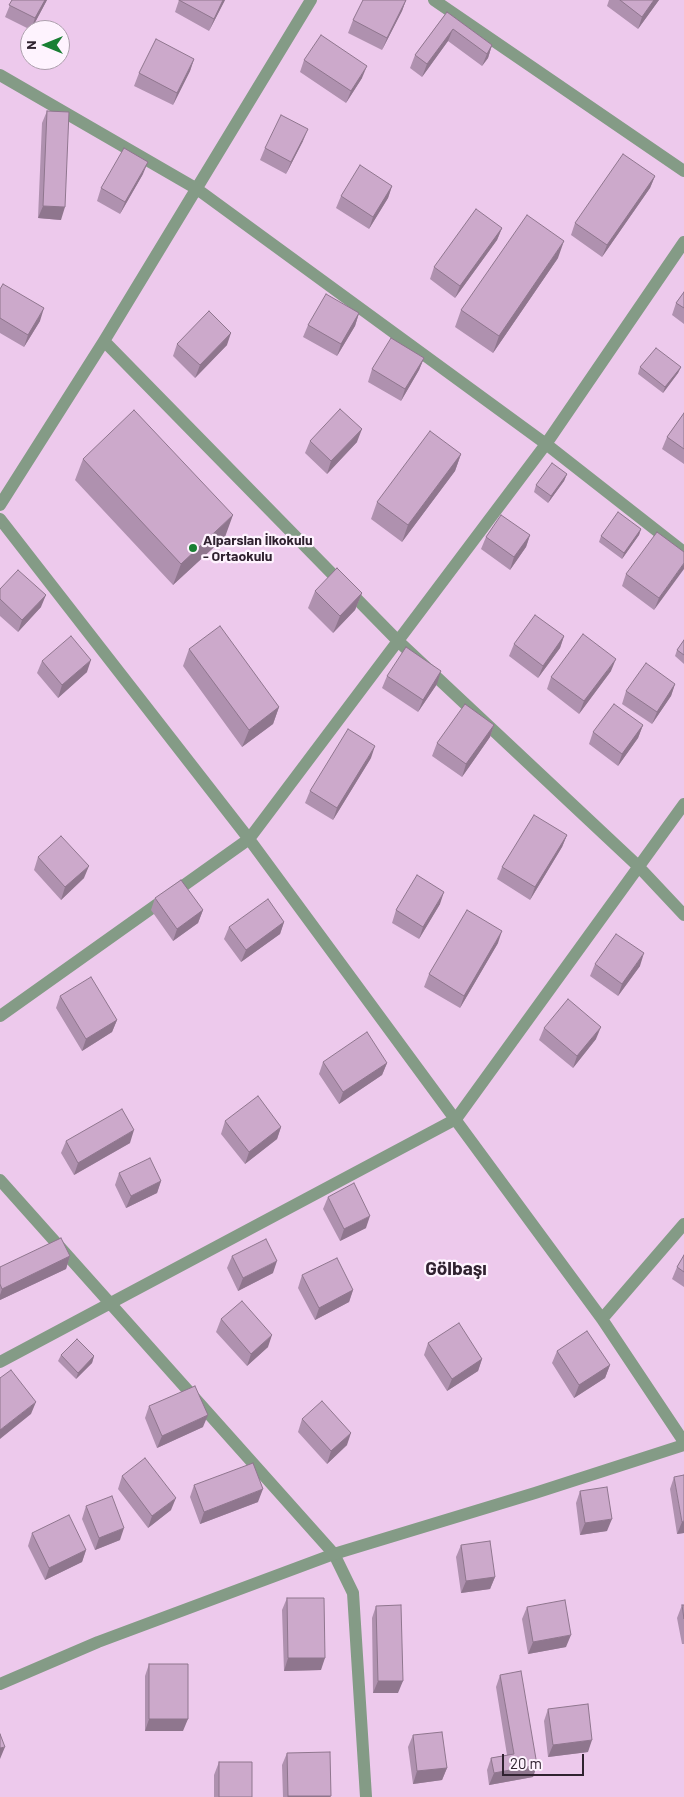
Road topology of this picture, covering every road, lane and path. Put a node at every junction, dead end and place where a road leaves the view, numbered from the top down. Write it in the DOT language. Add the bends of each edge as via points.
graph roads {
  1 [pos="311,0"];
  2 [pos="434,0"];
  3 [pos="0,75"];
  4 [pos="684,172"];
  5 [pos="197,190"];
  6 [pos="684,242"];
  7 [pos="104,341"];
  8 [pos="546,444"];
  9 [pos="0,505"];
  10 [pos="0,518"];
  11 [pos="684,552"];
  12 [pos="398,640"];
  13 [pos="684,804"];
  14 [pos="249,839"];
  15 [pos="638,866"];
  16 [pos="684,915"];
  17 [pos="0,1016"];
  18 [pos="456,1119"];
  19 [pos="0,1180"];
  20 [pos="684,1224"];
  21 [pos="111,1303"];
  22 [pos="602,1319"];
  23 [pos="0,1362"];
  24 [pos="684,1444"];
  25 [pos="334,1554"];
  26 [pos="0,1684"];
  27 [pos="366,1797"];
  1 -- 5 [label="street"];
  2 -- 4 [label="street"];
  3 -- 5 [label="street"];
  5 -- 7 [label="street"];
  5 -- 8 [label="street"];
  6 -- 8 [label="street"];
  7 -- 9 [label="street"];
  7 -- 12 [label="street"];
  8 -- 11 [label="street"];
  8 -- 12 [label="street"];
  10 -- 14 [label="street"];
  12 -- 14 [label="street"];
  12 -- 15 [label="street"];
  13 -- 15 [label="street"];
  14 -- 17 [label="street"];
  14 -- 18 [label="street"];
  15 -- 16 [label="street"];
  15 -- 18 [label="street"];
  18 -- 21 [label="street"];
  18 -- 22 [label="street"];
  19 -- 21 [label="street"];
  20 -- 22 [label="street"];
  21 -- 23 [label="street"];
  21 -- 25 [label="street"];
  22 -- 24 [label="street"];
  24 -- 25 [label="street"];
  25 -- 26 [label="street" via="98,1642"];
  25 -- 27 [label="street" via="353,1593"];
}
